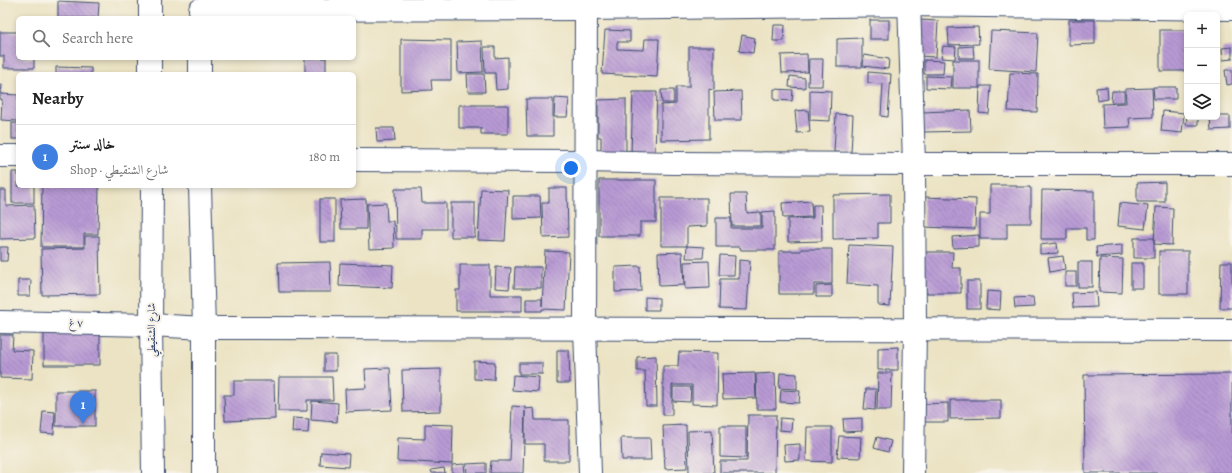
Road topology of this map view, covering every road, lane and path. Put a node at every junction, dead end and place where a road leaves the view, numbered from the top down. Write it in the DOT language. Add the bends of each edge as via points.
graph roads {
  1 [pos="150,0"];
  2 [pos="909,3"];
  3 [pos="586,4"];
  4 [pos="200,9"];
  5 [pos="1232,9"];
  6 [pos="150,16"];
  7 [pos="150,60"];
  8 [pos="200,60"];
  9 [pos="150,72"];
  10 [pos="200,72"];
  11 [pos="0,156"];
  12 [pos="16,156"];
  13 [pos="356,160"];
  14 [pos="586,161"];
  15 [pos="914,164"];
  16 [pos="1232,164"];
  17 [pos="152,188"];
  18 [pos="200,188"];
  19 [pos="0,322"];
  20 [pos="151,325"];
  21 [pos="204,328"];
  22 [pos="585,329"];
  23 [pos="915,329"];
  24 [pos="1232,330"];
  25 [pos="153,473"];
  26 [pos="204,473"];
  27 [pos="590,473"];
  28 [pos="913,473"];
  1 -- 6 [label="street"];
  2 -- 3 [label="street"];
  2 -- 5 [label="street"];
  2 -- 15 [label="street"];
  3 -- 4 [label="street"];
  3 -- 14 [label="street"];
  7 -- 9 [label="street"];
  8 -- 10 [label="street"];
  11 -- 12 [label="street"];
  13 -- 14 [label="street"];
  14 -- 15 [label="street"];
  14 -- 22 [label="street"];
  15 -- 16 [label="street"];
  15 -- 23 [label="street"];
  17 -- 20 [label="street, شارع الشنقيطي"];
  18 -- 21 [label="street"];
  19 -- 20 [label="street, ٧ غ"];
  20 -- 21 [label="street, ٧ غ"];
  20 -- 25 [label="street, شارع الشنقيطي"];
  21 -- 22 [label="street, ٧ غ"];
  21 -- 26 [label="street"];
  22 -- 23 [label="street, ٧ غ"];
  22 -- 27 [label="street"];
  23 -- 24 [label="street, ٧ غ"];
  23 -- 28 [label="street"];
}
